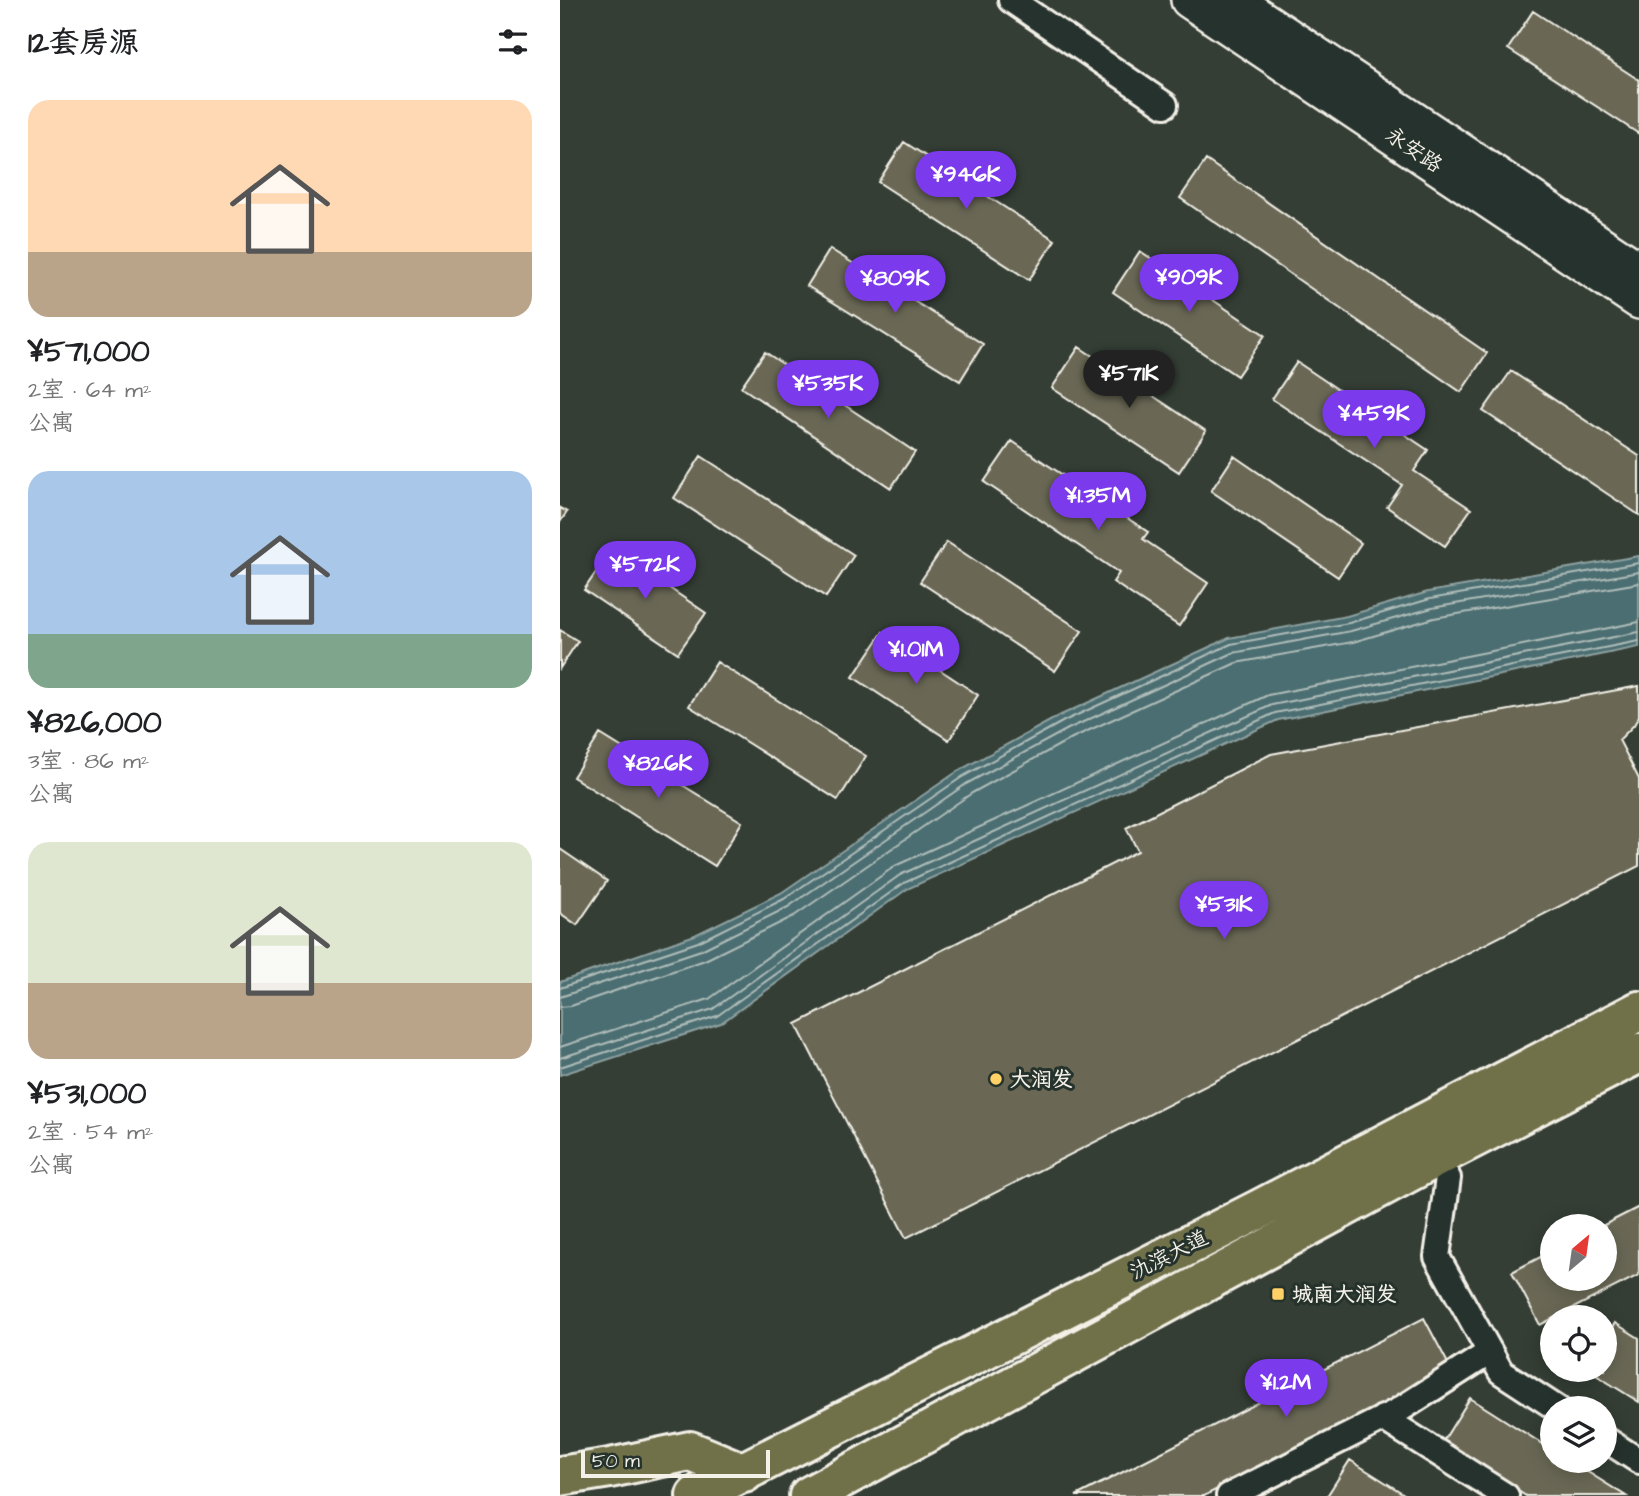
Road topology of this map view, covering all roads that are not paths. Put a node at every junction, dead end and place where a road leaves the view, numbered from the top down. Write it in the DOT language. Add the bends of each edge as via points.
graph roads {
  1 [pos="1011,0"];
  2 [pos="1189,0"];
  3 [pos="1234,0"];
  4 [pos="1165,105"];
  5 [pos="1639,271"];
  6 [pos="1639,302"];
  7 [pos="1639,1011"];
  8 [pos="1639,1054"];
  9 [pos="1436,1158"];
  10 [pos="1490,1352"];
  11 [pos="1540,1397"];
  12 [pos="1383,1418"];
  13 [pos="1617,1447"];
  14 [pos="1639,1461"];
  15 [pos="744,1473"];
  16 [pos="560,1476"];
  17 [pos="814,1494"];
  18 [pos="696,1496"];
  19 [pos="1229,1496"];
  20 [pos="1507,1496"];
  1 -- 4 [label="street"];
  2 -- 6 [label="street, 永安路"];
  3 -- 5 [label="street, 永安路"];
  7 -- 15 [label="main road, 氿滨大道"];
  8 -- 9 [label="main road, 氿滨大道"];
  9 -- 10 [label="street" via="1448,1178 1437,1257"];
  9 -- 17 [label="main road, 氿滨大道"];
  10 -- 11 [label="street" via="1501,1372"];
  10 -- 12 [label="street"];
  12 -- 19 [label="street"];
  12 -- 20 [label="street"];
  13 -- 14 [label="street"];
  15 -- 16 [label="main road" via="690,1451"];
  15 -- 18 [label="main road, 氿滨大道"];
}
